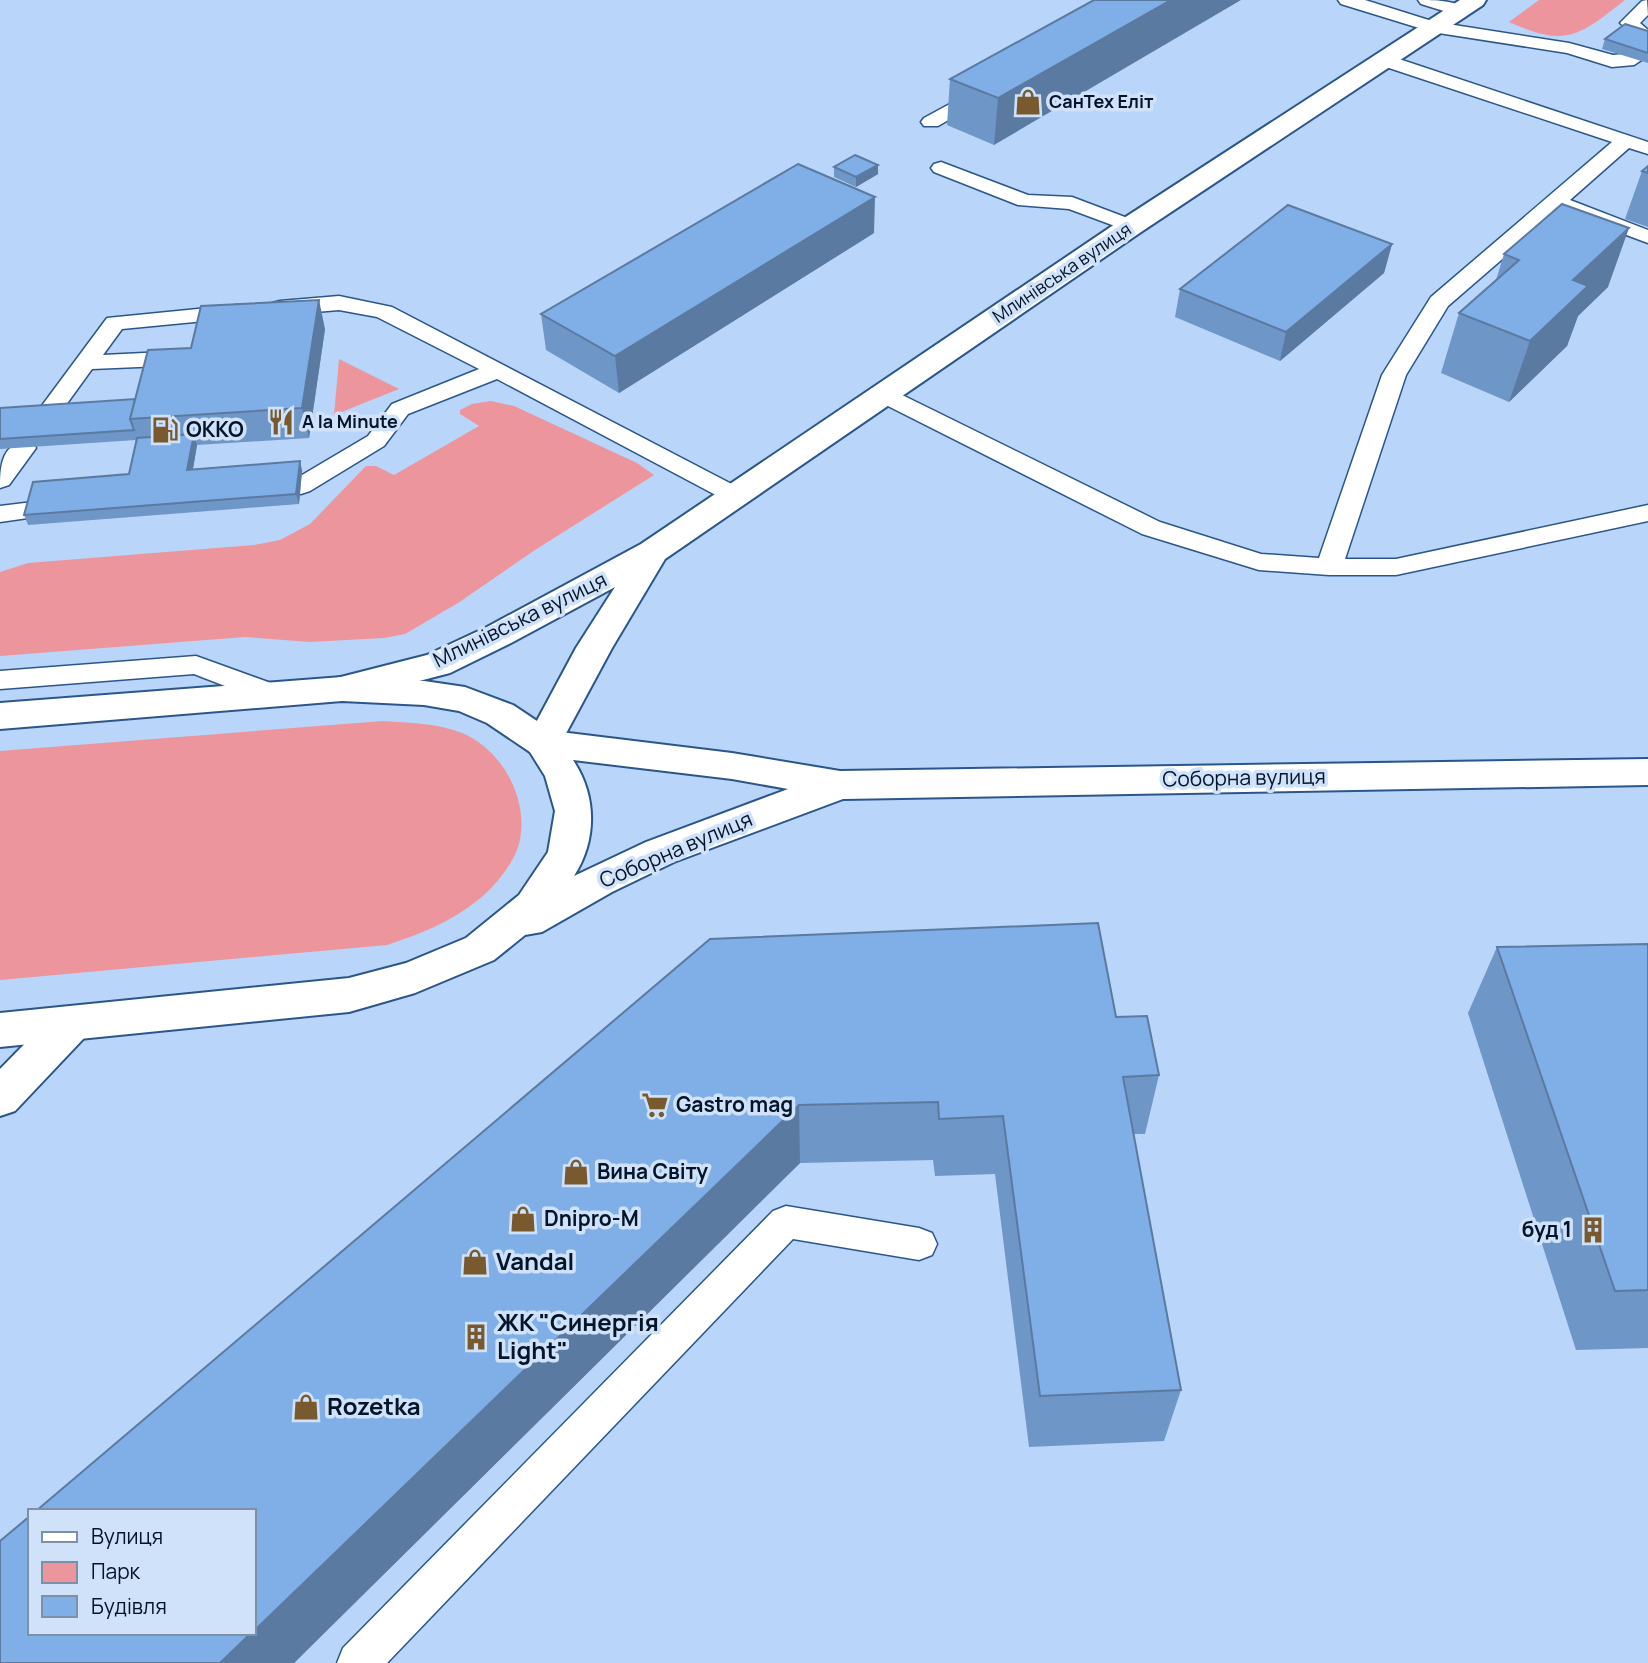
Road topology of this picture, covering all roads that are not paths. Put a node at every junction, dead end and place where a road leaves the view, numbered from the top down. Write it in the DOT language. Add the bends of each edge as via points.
graph roads {
  1 [pos="1346,0"];
  2 [pos="1427,0"];
  3 [pos="1648,5"];
  4 [pos="1467,6"];
  5 [pos="1432,27"];
  6 [pos="1648,38"];
  7 [pos="1634,59"];
  8 [pos="1384,60"];
  9 [pos="992,88"];
  10 [pos="930,122"];
  11 [pos="1626,140"];
  12 [pos="1648,148"];
  13 [pos="941,168"];
  14 [pos="1556,202"];
  15 [pos="1131,226"];
  16 [pos="1648,237"];
  17 [pos="204,357"];
  18 [pos="84,363"];
  19 [pos="498,370"];
  20 [pos="884,396"];
  21 [pos="47,415"];
  22 [pos="24,448"];
  23 [pos="0,480"];
  24 [pos="301,486"];
  25 [pos="736,496"];
  26 [pos="33,510"];
  27 [pos="0,514"];
  28 [pos="1648,514"];
  29 [pos="653,552"];
  30 [pos="1329,567"];
  31 [pos="0,680"];
  32 [pos="342,690"];
  33 [pos="269,693"];
  34 [pos="0,716"];
  35 [pos="543,743"];
  36 [pos="1648,772"];
  37 [pos="841,785"];
  38 [pos="480,948"];
  39 [pos="70,1025"];
  40 [pos="0,1030"];
  41 [pos="0,1098"];
  42 [pos="919,1244"];
  43 [pos="358,1663"];
  1 -- 5 [label="lane"];
  2 -- 4 [label="lane"];
  3 -- 6 [label="lane" via="1629,23"];
  4 -- 5 [label="main road, Млинівська вулиця"];
  5 -- 7 [label="lane" via="1569,48 1612,61"];
  5 -- 8 [label="main road, Млинівська вулиця"];
  8 -- 11 [label="lane"];
  8 -- 15 [label="main road, Млинівська вулиця"];
  9 -- 10 [label="lane"];
  11 -- 12 [label="lane"];
  11 -- 14 [label="lane"];
  13 -- 15 [label="lane" via="1025,201 1072,202"];
  14 -- 16 [label="lane"];
  14 -- 30 [label="lane" via="1439,302 1394,375"];
  15 -- 20 [label="main road, Млинівська вулиця"];
  17 -- 18 [label="lane"];
  18 -- 19 [label="lane" via="115,323 339,303 384,312"];
  18 -- 21 [label="lane"];
  19 -- 24 [label="lane" via="400,409 376,441"];
  19 -- 25 [label="lane"];
  20 -- 25 [label="main road, Млинівська вулиця"];
  20 -- 30 [label="lane" via="1151,528 1259,562"];
  22 -- 23 [label="lane"];
  25 -- 29 [label="main road, Млинівська вулиця"];
  26 -- 27 [label="lane"];
  28 -- 30 [label="lane" via="1396,567"];
  29 -- 32 [label="main road, Млинівська вулиця" via="438,664"];
  29 -- 35 [label="main road, Млинівська вулиця"];
  31 -- 33 [label="lane" via="196,665"];
  32 -- 33 [label="main road"];
  32 -- 35 [label="main road" via="424,693 465,700 500,714"];
  33 -- 34 [label="main road"];
  35 -- 37 [label="main road, Соборна вулиця" via="732,766"];
  35 -- 38 [label="main road" via="563,774 574,811 567,855 533,906"];
  36 -- 37 [label="main road, Соборна вулиця"];
  37 -- 38 [label="main road, Соборна вулиця" via="660,852 598,881"];
  38 -- 39 [label="main road" via="415,977 349,995"];
  39 -- 40 [label="main road"];
  39 -- 41 [label="main road"];
  42 -- 43 [label="lane" via="786,1222"];
}
